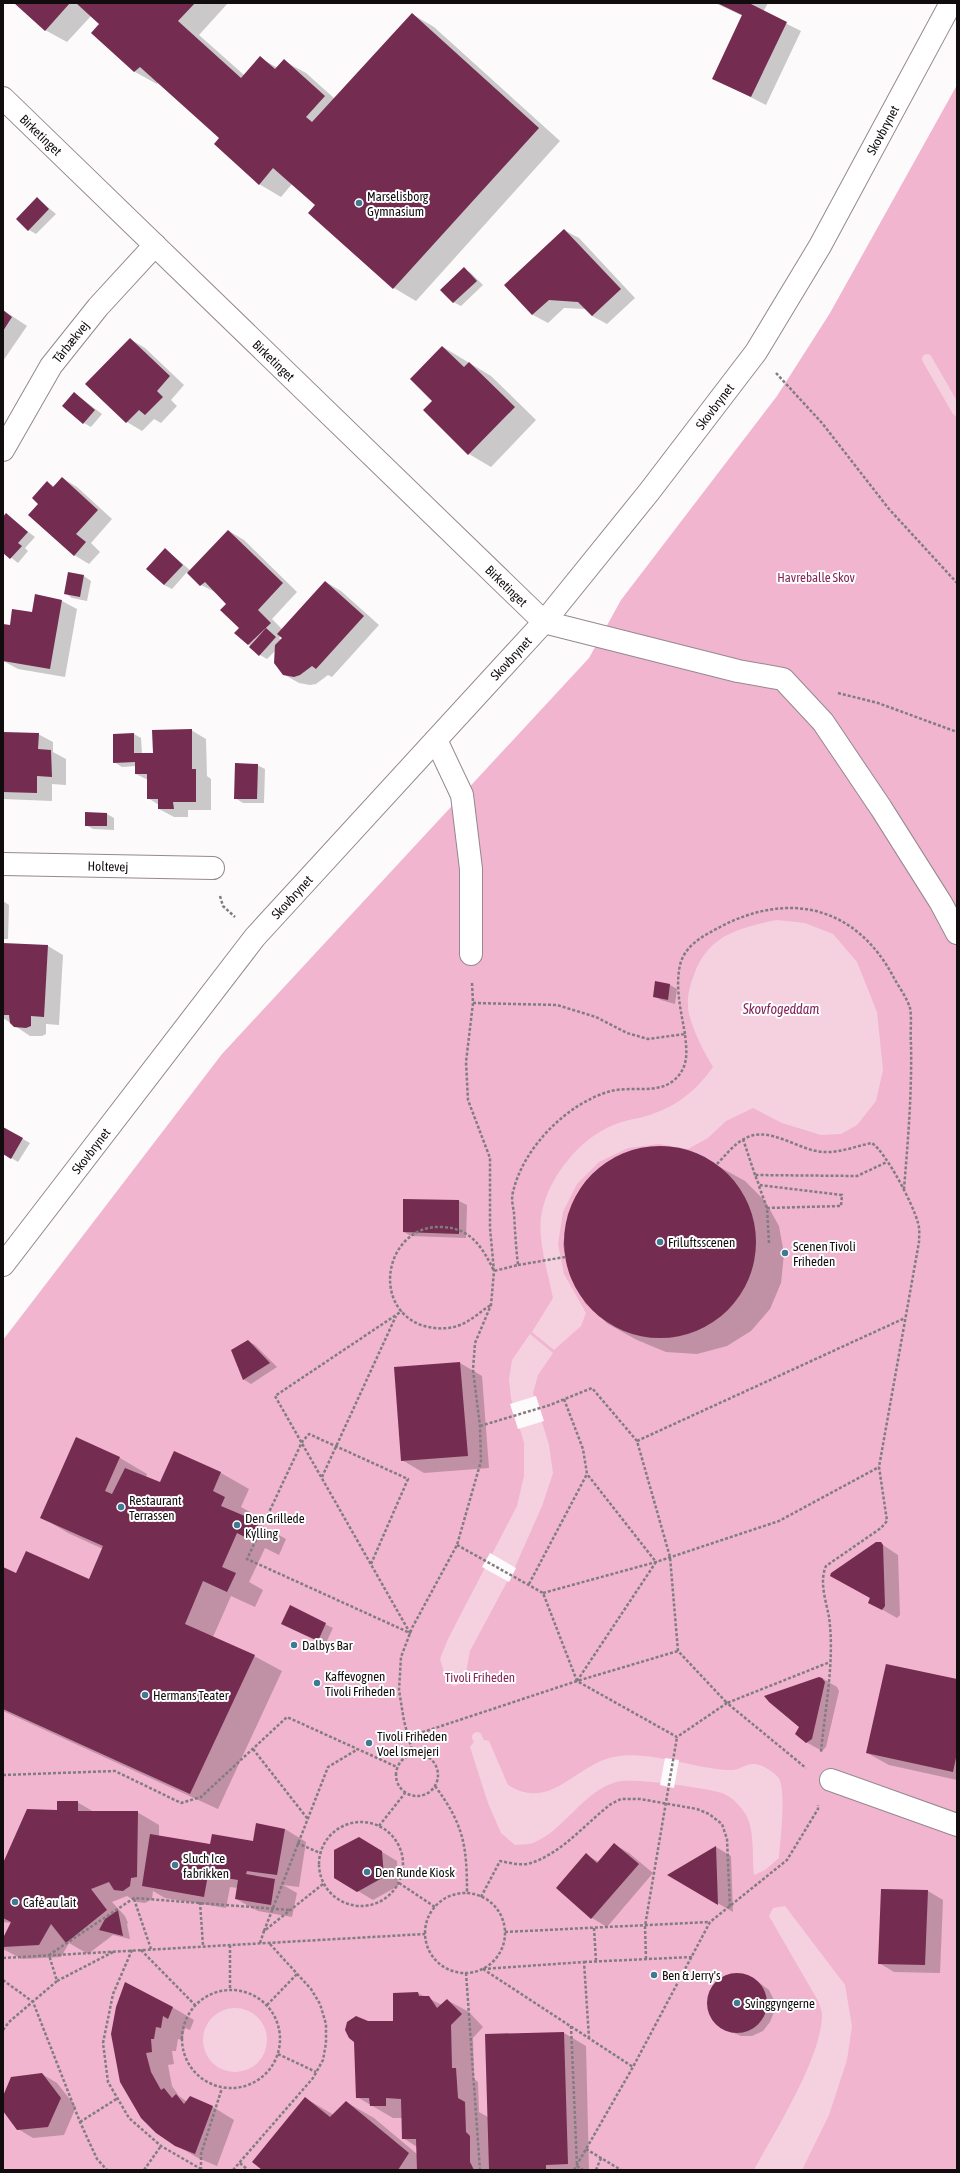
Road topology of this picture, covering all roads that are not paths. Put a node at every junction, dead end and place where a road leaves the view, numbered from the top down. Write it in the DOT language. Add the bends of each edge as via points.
graph roads {
  1 [pos="952,3"];
  2 [pos="3,98"];
  3 [pos="155,245"];
  4 [pos="3,450"];
  5 [pos="544,622"];
  6 [pos="436,740"];
  7 [pos="3,864"];
  8 [pos="212,868"];
  9 [pos="957,933"];
  10 [pos="471,954"];
  11 [pos="3,1265"];
  12 [pos="822,1776"];
  13 [pos="957,1825"];
  1 -- 5 [label="street, Skovbrynet" via="820,246 756,352 649,492"];
  2 -- 3 [label="street, Birketinget"];
  3 -- 4 [label="street, Tårbækvej" via="98,307 51,366"];
  3 -- 5 [label="street, Birketinget"];
  5 -- 6 [label="street, Skovbrynet"];
  5 -- 9 [label="street" via="738,671 783,679 823,722 881,808"];
  6 -- 10 [label="street" via="462,795 471,869"];
  6 -- 11 [label="street, Skovbrynet" via="255,937"];
  7 -- 8 [label="street, Holtevej"];
  12 -- 13 [label="street"];
}
